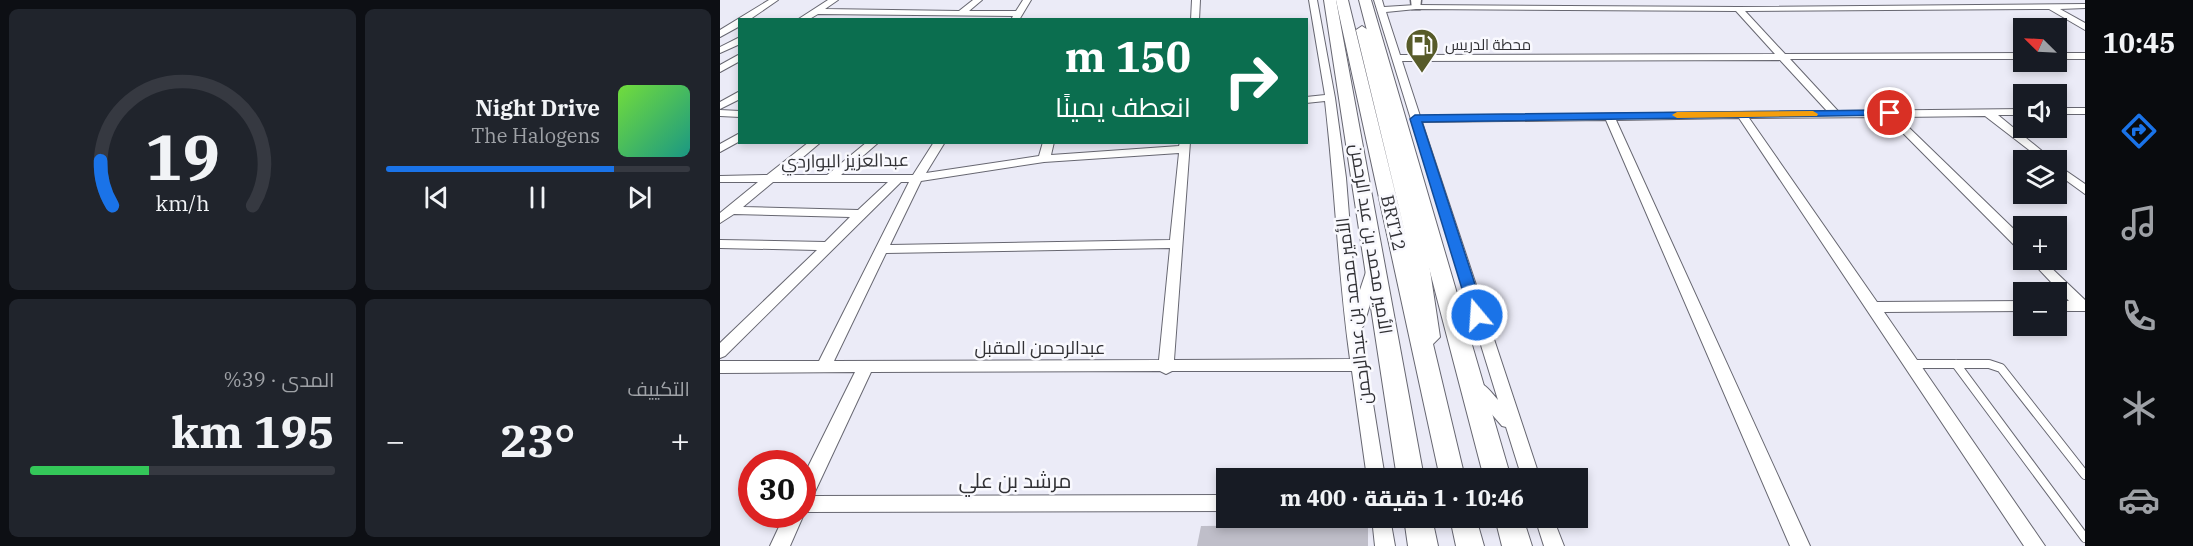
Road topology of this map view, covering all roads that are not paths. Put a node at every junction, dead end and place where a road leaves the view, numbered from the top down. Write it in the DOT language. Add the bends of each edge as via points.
graph roads {
  1 [pos="774,0"];
  2 [pos="834,0"];
  3 [pos="885,0"];
  4 [pos="978,0"];
  5 [pos="1027,0"];
  6 [pos="1196,0"];
  7 [pos="1314,0"];
  8 [pos="1330,0"];
  9 [pos="1342,0"];
  10 [pos="1355,0"];
  11 [pos="1416,2"];
  12 [pos="1378,3"];
  13 [pos="2050,6"];
  14 [pos="2085,6"];
  15 [pos="1737,9"];
  16 [pos="815,11"];
  17 [pos="865,12"];
  18 [pos="962,13"];
  19 [pos="1017,17"];
  20 [pos="746,18"];
  21 [pos="804,18"];
  22 [pos="856,18"];
  23 [pos="956,18"];
  24 [pos="1195,18"];
  25 [pos="738,23"];
  26 [pos="2085,27"];
  27 [pos="720,36"];
  28 [pos="738,39"];
  29 [pos="738,40"];
  30 [pos="720,50"];
  31 [pos="1784,56"];
  32 [pos="2013,56"];
  33 [pos="2067,56"];
  34 [pos="2085,56"];
  35 [pos="1396,58"];
  36 [pos="738,60"];
  37 [pos="720,69"];
  38 [pos="738,95"];
  39 [pos="1330,98"];
  40 [pos="1308,100"];
  41 [pos="720,106"];
  42 [pos="2013,111"];
  43 [pos="2067,111"];
  44 [pos="2085,111"];
  45 [pos="1987,112"];
  46 [pos="720,113"];
  47 [pos="1890,113"];
  48 [pos="738,114"];
  49 [pos="1742,114"];
  50 [pos="1835,114"];
  51 [pos="1609,116"];
  52 [pos="1415,119"];
  53 [pos="738,137"];
  54 [pos="814,144"];
  55 [pos="872,144"];
  56 [pos="939,144"];
  57 [pos="1048,144"];
  58 [pos="1184,146"];
  59 [pos="720,149"];
  60 [pos="2035,150"];
  61 [pos="1044,159"];
  62 [pos="2067,176"];
  63 [pos="898,178"];
  64 [pos="917,178"];
  65 [pos="720,179"];
  66 [pos="828,179"];
  67 [pos="770,180"];
  68 [pos="2085,190"];
  69 [pos="731,210"];
  70 [pos="862,214"];
  71 [pos="720,219"];
  72 [pos="2013,236"];
  73 [pos="720,244"];
  74 [pos="1176,244"];
  75 [pos="829,246"];
  76 [pos="882,249"];
  77 [pos="1375,264"];
  78 [pos="2046,270"];
  79 [pos="2013,306"];
  80 [pos="2067,306"];
  81 [pos="2084,306"];
  82 [pos="1873,307"];
  83 [pos="1355,338"];
  84 [pos="720,352"];
  85 [pos="1912,364"];
  86 [pos="1956,364"];
  87 [pos="1359,365"];
  88 [pos="720,367"];
  89 [pos="824,368"];
  90 [pos="865,368"];
  91 [pos="1166,368"];
  92 [pos="1428,376"];
  93 [pos="1471,382"];
  94 [pos="1512,425"];
  95 [pos="1374,468"];
  96 [pos="1409,468"];
  97 [pos="1451,468"];
  98 [pos="1495,468"];
  99 [pos="1527,468"];
  100 [pos="816,470"];
  101 [pos="2085,475"];
  102 [pos="1216,503"];
  103 [pos="816,504"];
  104 [pos="788,528"];
  105 [pos="1382,528"];
  106 [pos="1420,528"];
  107 [pos="1466,528"];
  108 [pos="1512,528"];
  109 [pos="1548,528"];
  110 [pos="2085,538"];
  111 [pos="780,546"];
  112 [pos="1385,546"];
  113 [pos="1423,546"];
  114 [pos="1470,546"];
  115 [pos="1517,546"];
  116 [pos="1554,546"];
  117 [pos="1800,546"];
  118 [pos="2035,546"];
  1 -- 20 [label="street"];
  2 -- 16 [label="street"];
  3 -- 17 [label="street"];
  4 -- 18 [label="street"];
  5 -- 19 [label="street"];
  6 -- 24 [label="street"];
  7 -- 39 [label="street, الأمير محمد بن عبدالرحمن"];
  8 -- 77 [label="main road, الأمير محمد بن عبد الرحمن"];
  9 -- 92 [label="main road, BRT12"];
  10 -- 92 [label="main road, BRT12" via="1416,237 1429,324"];
  11 -- 12 [label="street"];
  11 -- 15 [label="street"];
  12 -- 35 [label="street"];
  12 -- 93 [label="main road"];
  13 -- 14 [label="street"];
  13 -- 15 [label="street"];
  13 -- 26 [label="street"];
  15 -- 31 [label="street"];
  16 -- 17 [label="street"];
  16 -- 21 [label="street"];
  17 -- 18 [label="street"];
  17 -- 22 [label="street"];
  18 -- 19 [label="street"];
  18 -- 23 [label="street"];
  25 -- 27 [label="street"];
  27 -- 28 [label="street"];
  29 -- 30 [label="street"];
  31 -- 32 [label="street"];
  31 -- 35 [label="street"];
  31 -- 50 [label="street"];
  33 -- 34 [label="street"];
  35 -- 52 [label="street"];
  36 -- 37 [label="street"];
  38 -- 41 [label="street"];
  39 -- 40 [label="street"];
  39 -- 83 [label="street, الأمير محمد بن عبدالرحمن"];
  42 -- 45 [label="street"];
  43 -- 44 [label="street"];
  45 -- 47 [label="street"];
  45 -- 60 [label="street"];
  46 -- 48 [label="street"];
  47 -- 50 [label="street"];
  47 -- 72 [label="street"];
  49 -- 50 [label="street"];
  49 -- 51 [label="street"];
  49 -- 82 [label="street"];
  51 -- 52 [label="street"];
  51 -- 117 [label="street"];
  52 -- 94 [label="street"];
  53 -- 59 [label="street"];
  54 -- 67 [label="street"];
  55 -- 66 [label="street"];
  56 -- 64 [label="street"];
  57 -- 61 [label="street"];
  58 -- 61 [label="street, عبدالعزيز البواردي"];
  58 -- 74 [label="street"];
  61 -- 64 [label="street, عبدالعزيز البواردي"];
  62 -- 68 [label="street"];
  63 -- 64 [label="street, عبدالعزيز البواردي"];
  63 -- 66 [label="street, عبدالعزيز البواردي"];
  63 -- 70 [label="street"];
  64 -- 76 [label="street"];
  65 -- 67 [label="street, عبدالعزيز البواردي"];
  66 -- 67 [label="street, عبدالعزيز البواردي"];
  67 -- 69 [label="street"];
  69 -- 70 [label="street"];
  69 -- 71 [label="street"];
  70 -- 75 [label="street"];
  73 -- 75 [label="street"];
  74 -- 76 [label="street"];
  74 -- 91 [label="street"];
  75 -- 84 [label="street"];
  76 -- 89 [label="street"];
  77 -- 83 [label="street" via="1358,314"];
  77 -- 96 [label="main road, الأمير محمد بن عبد الرحمن"];
  78 -- 81 [label="street"];
  79 -- 82 [label="street"];
  80 -- 81 [label="street"];
  82 -- 85 [label="street"];
  83 -- 87 [label="street, الأمير محمد بن عبدالرحمن"];
  85 -- 86 [label="lane"];
  85 -- 118 [label="street"];
  86 -- 101 [label="lane" via="2001,368"];
  86 -- 110 [label="lane"];
  87 -- 91 [label="street, عبدالرحمن المقبل"];
  87 -- 95 [label="street, الأمير محمد بن عبدالرحمن"];
  88 -- 89 [label="street, عبدالرحمن المقبل"];
  89 -- 90 [label="street, عبدالرحمن المقبل"];
  90 -- 91 [label="street, عبدالرحمن المقبل"];
  90 -- 100 [label="street"];
  92 -- 97 [label="main road, BRT12"];
  93 -- 94 [label="street"];
  93 -- 98 [label="main road"];
  94 -- 99 [label="street"];
  102 -- 103 [label="street, مرشد بن علي"];
  104 -- 111 [label="street"];
  105 -- 112 [label="street"];
  106 -- 113 [label="main road"];
  107 -- 114 [label="main road"];
  108 -- 115 [label="main road"];
  109 -- 116 [label="street"];
}
